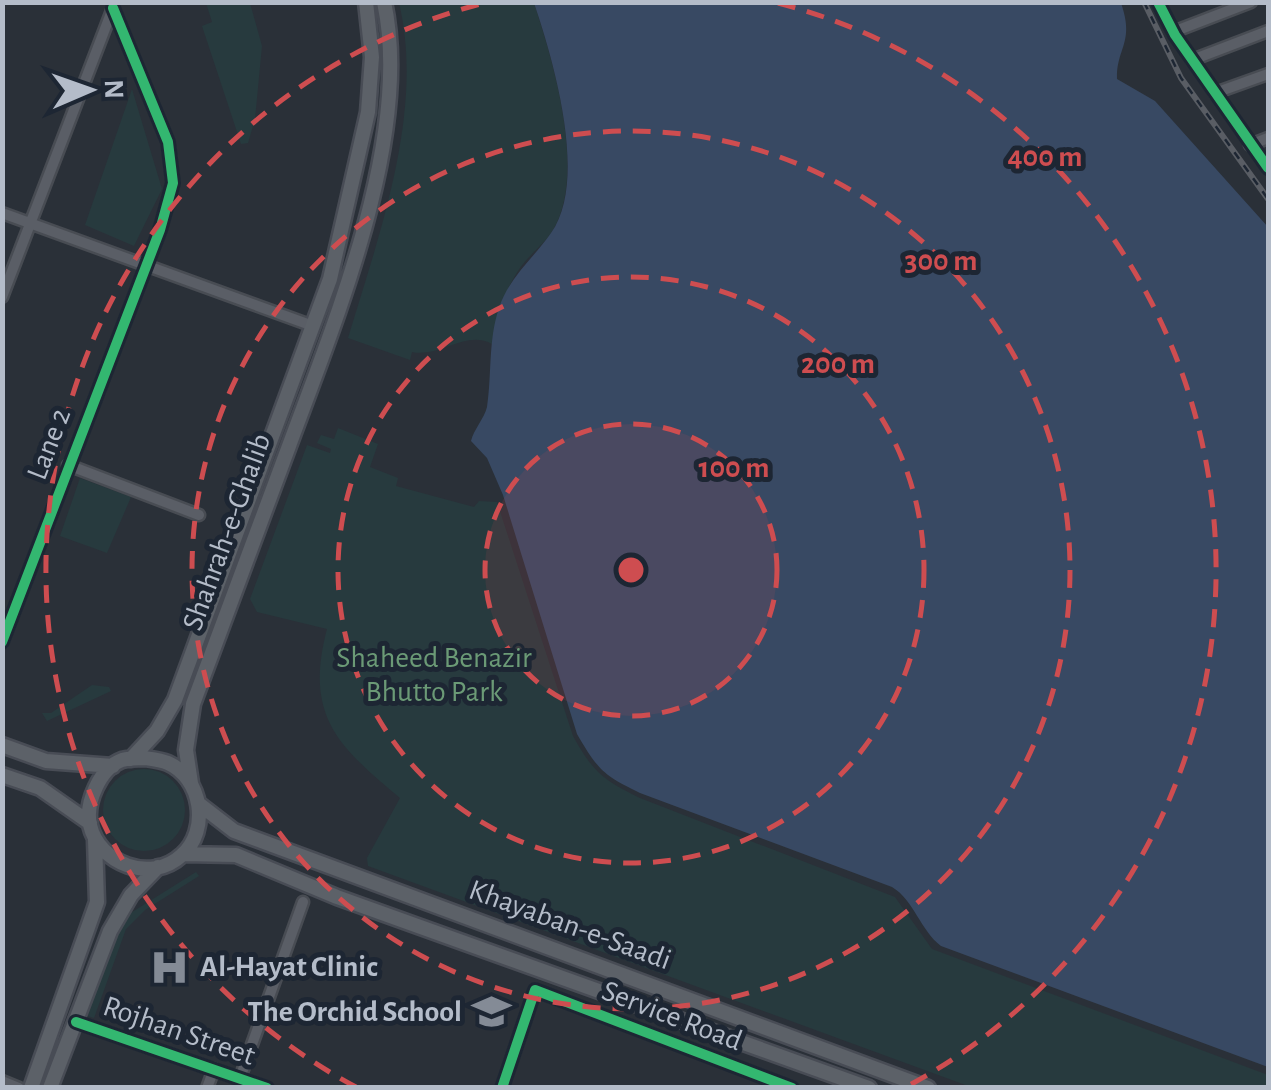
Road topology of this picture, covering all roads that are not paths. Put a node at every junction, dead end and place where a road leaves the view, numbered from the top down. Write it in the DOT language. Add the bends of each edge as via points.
graph roads {
  1 [pos="366,2"];
  2 [pos="384,2"];
  3 [pos="1251,2"];
  4 [pos="1160,3"];
  5 [pos="114,5"];
  6 [pos="1268,31"];
  7 [pos="1173,32"];
  8 [pos="1192,60"];
  9 [pos="1268,74"];
  10 [pos="1215,93"];
  11 [pos="1268,138"];
  12 [pos="1250,144"];
  13 [pos="1268,168"];
  14 [pos="2,212"];
  15 [pos="31,223"];
  16 [pos="145,264"];
  17 [pos="330,276"];
  18 [pos="348,283"];
  19 [pos="2,297"];
  20 [pos="323,298"];
  21 [pos="341,303"];
  22 [pos="313,326"];
  23 [pos="68,464"];
  24 [pos="199,515"];
  25 [pos="4,634"];
  26 [pos="2,745"];
  27 [pos="131,760"];
  28 [pos="113,766"];
  29 [pos="2,774"];
  30 [pos="191,784"];
  31 [pos="199,804"];
  32 [pos="90,823"];
  33 [pos="95,838"];
  34 [pos="184,854"];
  35 [pos="158,867"];
  36 [pos="303,902"];
  37 [pos="76,1022"];
  38 [pos="214,1068"];
  39 [pos="240,1078"];
  40 [pos="2,1081"];
  41 [pos="763,1083"];
  42 [pos="20,1088"];
  43 [pos="30,1088"];
  44 [pos="50,1088"];
  45 [pos="207,1088"];
  46 [pos="267,1088"];
  47 [pos="502,1088"];
  48 [pos="792,1088"];
  49 [pos="868,1088"];
  50 [pos="928,1088"];
  1 -- 17 [label="main road" via="368,112"];
  2 -- 18 [label="main road" via="392,64 387,117"];
  3 -- 7 [label="street"];
  4 -- 7 [label="street"];
  5 -- 15 [label="street"];
  5 -- 16 [label="street, Lane 2" via="168,142 173,184"];
  6 -- 8 [label="street"];
  7 -- 8 [label="street"];
  8 -- 10 [label="street"];
  9 -- 10 [label="street"];
  10 -- 12 [label="street"];
  11 -- 12 [label="street"];
  12 -- 13 [label="street"];
  14 -- 15 [label="street"];
  15 -- 16 [label="street"];
  15 -- 19 [label="street"];
  16 -- 22 [label="street"];
  16 -- 23 [label="street, Lane 2"];
  17 -- 18 [label="main road" via="335,284"];
  17 -- 20 [label="main road, Shahrah-e-Ghalib"];
  18 -- 21 [label="main road, Shahrah-e-Ghalib"];
  20 -- 21 [label="main road"];
  20 -- 22 [label="main road, Shahrah-e-Ghalib"];
  21 -- 30 [label="main road, Shahrah-e-Ghalib" via="192,704 186,750"];
  22 -- 27 [label="main road, Shahrah-e-Ghalib" via="175,700"];
  23 -- 24 [label="street"];
  23 -- 25 [label="street, Lane 2"];
  26 -- 28 [label="main road" via="46,761"];
  27 -- 28 [label="main road"];
  27 -- 30 [label="main road" via="169,764"];
  28 -- 32 [label="main road" via="99,781"];
  29 -- 32 [label="main road" via="40,788"];
  30 -- 31 [label="main road"];
  31 -- 34 [label="main road" via="198,825"];
  31 -- 50 [label="main road, Khayaban-e-Saadi" via="234,831"];
  32 -- 33 [label="main road"];
  33 -- 35 [label="main road" via="119,862"];
  33 -- 43 [label="main road" via="97,902"];
  34 -- 35 [label="main road"];
  34 -- 49 [label="main road, Khayaban-e-Saadi" via="236,855"];
  35 -- 37 [label="main road" via="110,931"];
  36 -- 39 [label="street"];
  37 -- 38 [label="street, Rojhan Street"];
  37 -- 44 [label="main road"];
  38 -- 39 [label="street, Rojhan Street"];
  38 -- 45 [label="street"];
  39 -- 46 [label="street, Rojhan Street"];
  40 -- 42 [label="street"];
  41 -- 47 [label="street, Service Road" via="535,990"];
  41 -- 48 [label="street, Service Road"];
}
